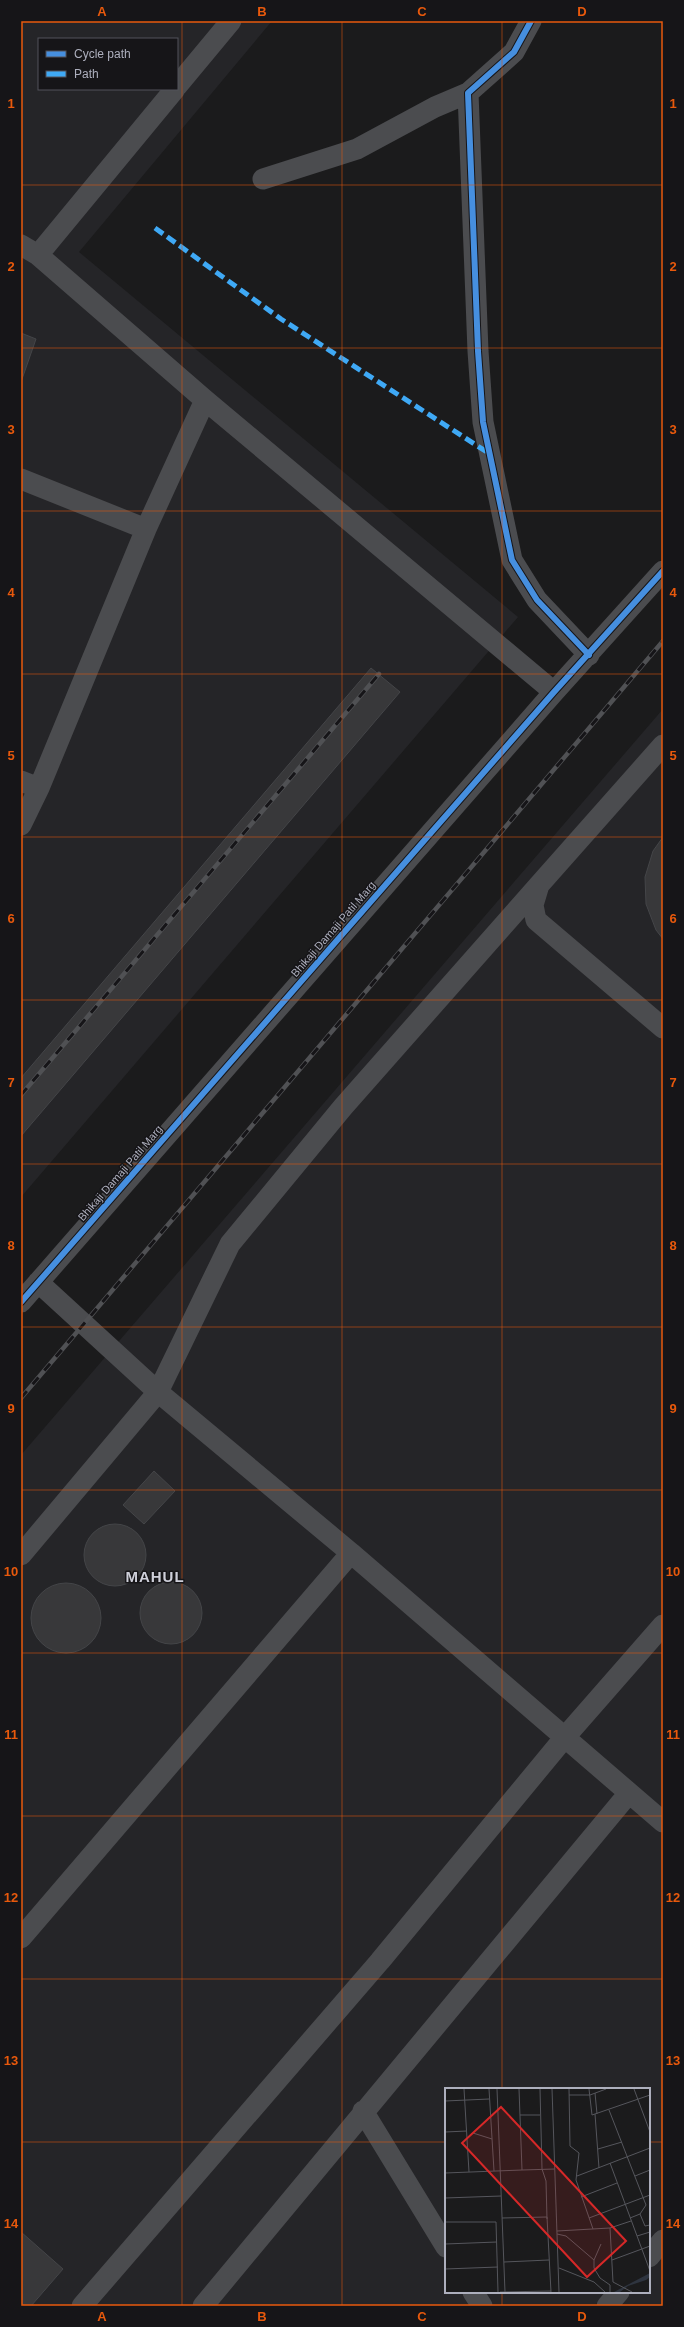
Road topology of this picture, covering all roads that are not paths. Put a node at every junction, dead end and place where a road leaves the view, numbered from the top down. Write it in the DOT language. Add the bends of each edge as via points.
graph roads {
  1 [pos="231,21"];
  2 [pos="531,21"];
  3 [pos="178,85"];
  4 [pos="174,90"];
  5 [pos="468,93"];
  6 [pos="263,179"];
  7 [pos="30,250"];
  8 [pos="205,400"];
  9 [pos="21,479"];
  10 [pos="146,529"];
  11 [pos="663,571"];
  12 [pos="589,655"];
  13 [pos="554,692"];
  14 [pos="663,745"];
  15 [pos="30,784"];
  16 [pos="21,825"];
  17 [pos="539,885"];
  18 [pos="663,1028"];
  19 [pos="38,1282"];
  20 [pos="21,1302"];
  21 [pos="158,1392"];
  22 [pos="351,1553"];
  23 [pos="21,1555"];
  24 [pos="663,1625"];
  25 [pos="565,1738"];
  26 [pos="629,1793"];
  27 [pos="663,1822"];
  28 [pos="21,1938"];
  29 [pos="363,2111"];
  30 [pos="663,2240"];
  31 [pos="445,2245"];
  32 [pos="650,2256"];
  33 [pos="474,2293"];
  34 [pos="618,2293"];
  35 [pos="82,2306"];
  36 [pos="203,2306"];
  37 [pos="482,2306"];
  38 [pos="607,2306"];
  1 -- 3 [label="street"];
  2 -- 5 [label="street" via="514,52"];
  4 -- 7 [label="street"];
  5 -- 6 [label="street" via="435,107 357,149"];
  5 -- 12 [label="street" via="483,422 512,560 537,600"];
  7 -- 8 [label="street"];
  8 -- 10 [label="street"];
  8 -- 13 [label="street"];
  9 -- 10 [label="street"];
  10 -- 15 [label="street"];
  11 -- 12 [label="street, Bhikaji Damaji Patil Marg"];
  12 -- 13 [label="street, Bhikaji Damaji Patil Marg"];
  13 -- 19 [label="street, Bhikaji Damaji Patil Marg"];
  14 -- 17 [label="street"];
  15 -- 16 [label="street"];
  17 -- 18 [label="street" via="533,905 536,920"];
  17 -- 21 [label="street" via="343,1107 230,1244"];
  19 -- 20 [label="street, Bhikaji Damaji Patil Marg"];
  19 -- 21 [label="street"];
  21 -- 22 [label="street"];
  21 -- 23 [label="street"];
  22 -- 25 [label="street"];
  22 -- 28 [label="street"];
  24 -- 25 [label="street"];
  25 -- 26 [label="street"];
  25 -- 35 [label="street" via="380,1961"];
  26 -- 27 [label="street"];
  26 -- 29 [label="street"];
  29 -- 31 [label="street"];
  29 -- 36 [label="street"];
  30 -- 32 [label="street"];
  33 -- 37 [label="street"];
  34 -- 38 [label="street"];
}
